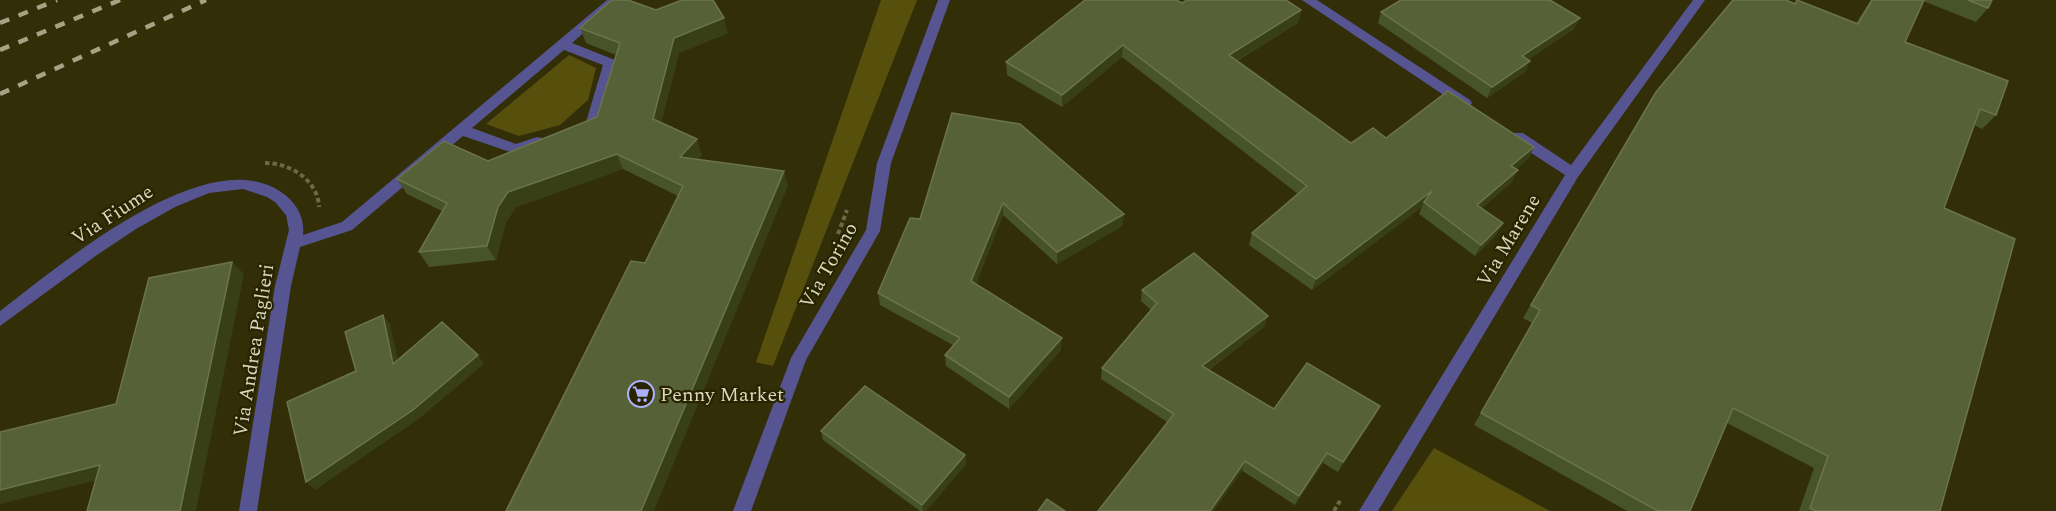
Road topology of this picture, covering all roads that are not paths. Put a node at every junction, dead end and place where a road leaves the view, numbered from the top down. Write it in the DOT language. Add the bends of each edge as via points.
graph roads {
  1 [pos="615,0"];
  2 [pos="944,0"];
  3 [pos="1308,0"];
  4 [pos="1699,0"];
  5 [pos="564,45"];
  6 [pos="1477,111"];
  7 [pos="461,130"];
  8 [pos="1506,130"];
  9 [pos="570,132"];
  10 [pos="549,139"];
  11 [pos="1573,173"];
  12 [pos="292,244"];
  13 [pos="0,320"];
  14 [pos="248,511"];
  15 [pos="742,511"];
  16 [pos="1368,511"];
  1 -- 5 [label="street, Via Andrea Paglieri"];
  2 -- 15 [label="street, Via Torino" via="884,163 873,231 799,358"];
  3 -- 6 [label="street"];
  4 -- 11 [label="street, Via Marene"];
  5 -- 7 [label="street, Via Andrea Paglieri"];
  5 -- 9 [label="street" via="610,63 592,125"];
  7 -- 10 [label="street" via="516,149"];
  7 -- 12 [label="street, Via Andrea Paglieri" via="347,226"];
  8 -- 11 [label="street"];
  11 -- 16 [label="street, Via Marene"];
  12 -- 13 [label="street, Via Fiume" via="296,224 285,201 264,188 233,184 208,188 172,200 129,224"];
  12 -- 14 [label="street, Via Andrea Paglieri"];
}
